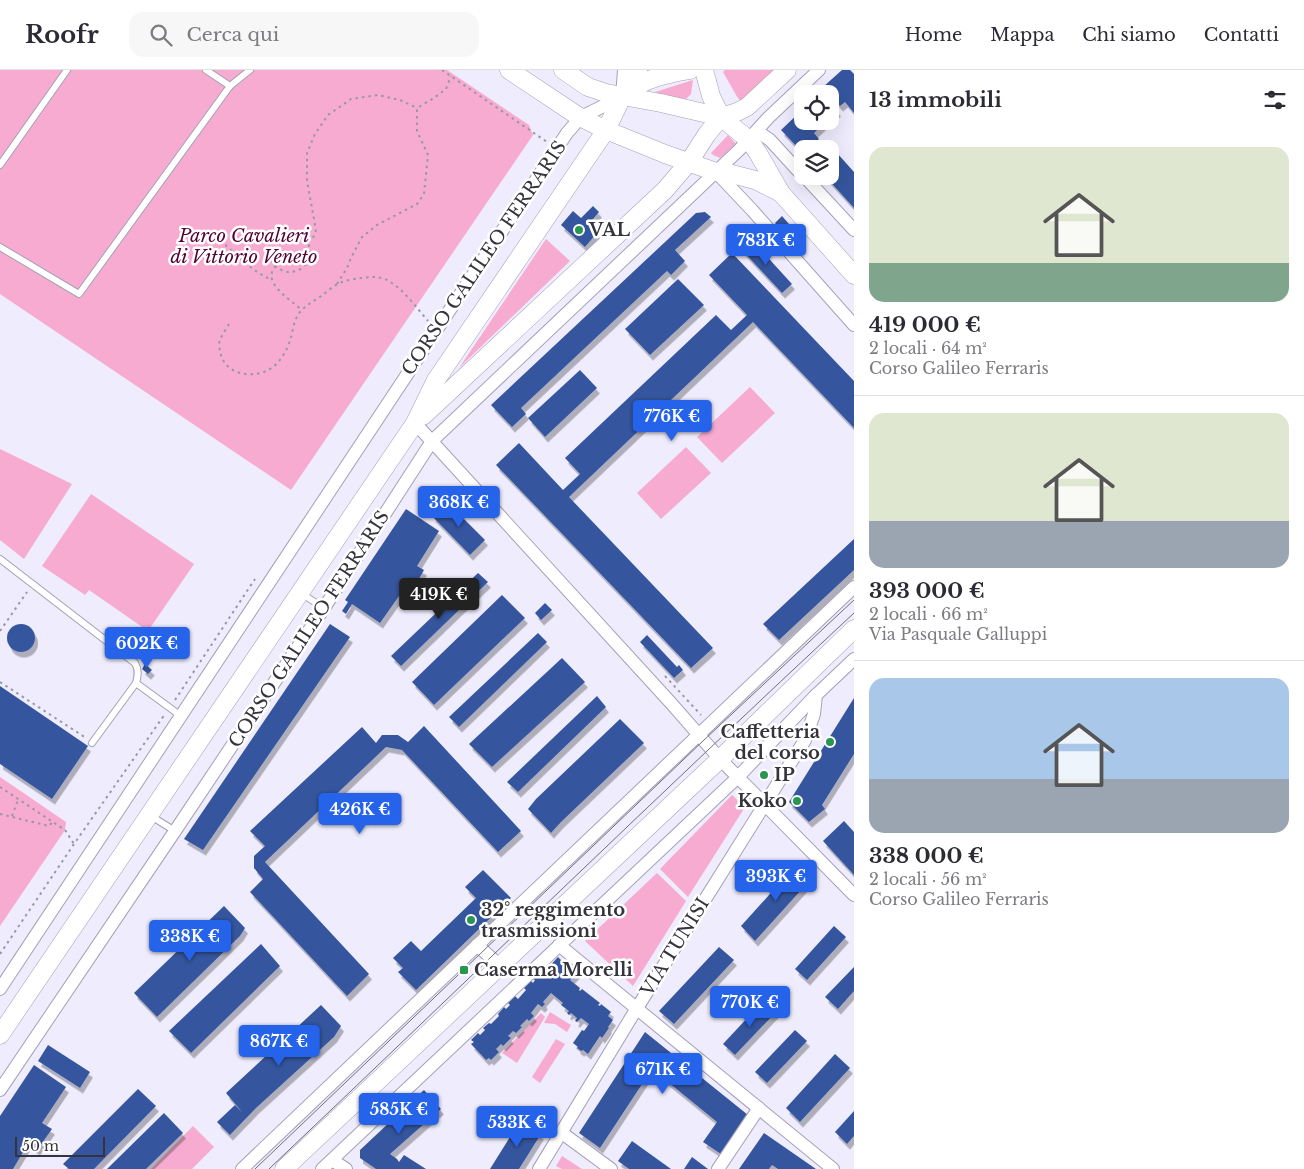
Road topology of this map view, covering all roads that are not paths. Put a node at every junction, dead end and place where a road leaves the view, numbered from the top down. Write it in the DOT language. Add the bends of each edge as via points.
graph roads {
  1 [pos="66,70"];
  2 [pos="206,70"];
  3 [pos="250,70"];
  4 [pos="509,70"];
  5 [pos="563,70"];
  6 [pos="624,70"];
  7 [pos="638,70"];
  8 [pos="690,70"];
  9 [pos="704,70"];
  10 [pos="787,70"];
  11 [pos="819,70"];
  12 [pos="230,86"];
  13 [pos="622,97"];
  14 [pos="581,117"];
  15 [pos="721,117"];
  16 [pos="606,130"];
  17 [pos="753,136"];
  18 [pos="689,162"];
  19 [pos="0,165"];
  20 [pos="794,166"];
  21 [pos="716,172"];
  22 [pos="812,185"];
  23 [pos="781,192"];
  24 [pos="854,230"];
  25 [pos="0,247"];
  26 [pos="854,275"];
  27 [pos="854,325"];
  28 [pos="415,423"];
  29 [pos="432,441"];
  30 [pos="0,560"];
  31 [pos="854,587"];
  32 [pos="300,592"];
  33 [pos="324,608"];
  34 [pos="854,629"];
  35 [pos="854,659"];
  36 [pos="136,683"];
  37 [pos="816,695"];
  38 [pos="181,716"];
  39 [pos="700,734"];
  40 [pos="92,743"];
  41 [pos="720,759"];
  42 [pos="738,778"];
  43 [pos="765,805"];
  44 [pos="149,815"];
  45 [pos="175,831"];
  46 [pos="854,895"];
  47 [pos="477,945"];
  48 [pos="559,945"];
  49 [pos="500,966"];
  50 [pos="0,989"];
  51 [pos="637,1008"];
  52 [pos="0,1034"];
  53 [pos="0,1090"];
  54 [pos="759,1108"];
  55 [pos="562,1133"];
  56 [pos="332,1160"];
  57 [pos="242,1169"];
  58 [pos="284,1169"];
  59 [pos="322,1169"];
  60 [pos="346,1169"];
  61 [pos="539,1169"];
  62 [pos="611,1169"];
  63 [pos="718,1169"];
  64 [pos="833,1169"];
  1 -- 19 [label="lane"];
  2 -- 12 [label="lane"];
  3 -- 12 [label="lane"];
  4 -- 14 [label="main road"];
  5 -- 13 [label="main road" via="588,86"];
  6 -- 13 [label="street"];
  7 -- 13 [label="main road, CORSO GALILEO FERRARIS"];
  8 -- 13 [label="main road" via="654,78 635,86"];
  9 -- 15 [label="main road"];
  10 -- 15 [label="main road" via="747,107"];
  11 -- 17 [label="street, CORSO GALILEO FERRARIS"];
  12 -- 25 [label="lane" via="79,294"];
  13 -- 14 [label="street, CORSO GALILEO FERRARIS"];
  13 -- 15 [label="main road"];
  13 -- 16 [label="main road, CORSO GALILEO FERRARIS"];
  14 -- 16 [label="main road"];
  14 -- 38 [label="street, CORSO GALILEO FERRARIS" via="567,133"];
  15 -- 17 [label="main road"];
  15 -- 18 [label="main road, CORSO GALILEO FERRARIS"];
  16 -- 18 [label="main road"];
  16 -- 28 [label="main road, CORSO GALILEO FERRARIS" via="436,380"];
  17 -- 20 [label="street" via="770,140"];
  17 -- 21 [label="street, CORSO GALILEO FERRARIS"];
  17 -- 23 [label="main road" via="758,153"];
  18 -- 21 [label="main road"];
  18 -- 28 [label="main road, CORSO GALILEO FERRARIS" via="665,190"];
  21 -- 23 [label="main road" via="755,180"];
  21 -- 27 [label="street"];
  21 -- 29 [label="street, CORSO GALILEO FERRARIS"];
  22 -- 24 [label="street"];
  23 -- 26 [label="main road"];
  28 -- 29 [label="street"];
  28 -- 32 [label="main road, CORSO GALILEO FERRARIS"];
  29 -- 33 [label="street, CORSO GALILEO FERRARIS"];
  29 -- 39 [label="street"];
  30 -- 36 [label="lane" via="135,663"];
  31 -- 39 [label="street"];
  32 -- 33 [label="lane"];
  32 -- 44 [label="main road, CORSO GALILEO FERRARIS"];
  33 -- 45 [label="street, CORSO GALILEO FERRARIS"];
  34 -- 41 [label="main road"];
  35 -- 37 [label="street"];
  36 -- 38 [label="lane"];
  36 -- 40 [label="lane"];
  37 -- 42 [label="street"];
  37 -- 43 [label="street, VIA TUNISI" via="814,714 805,740"];
  38 -- 50 [label="street, CORSO GALILEO FERRARIS"];
  39 -- 41 [label="street"];
  39 -- 47 [label="street"];
  41 -- 42 [label="street"];
  41 -- 49 [label="main road"];
  42 -- 43 [label="street"];
  42 -- 48 [label="street"];
  43 -- 46 [label="street"];
  43 -- 51 [label="street, VIA TUNISI"];
  44 -- 45 [label="lane"];
  44 -- 52 [label="main road, CORSO GALILEO FERRARIS"];
  45 -- 53 [label="street, CORSO GALILEO FERRARIS"];
  47 -- 49 [label="street"];
  47 -- 57 [label="street"];
  48 -- 51 [label="street"];
  48 -- 56 [label="street"];
  49 -- 58 [label="main road"];
  51 -- 54 [label="street"];
  51 -- 55 [label="street, VIA TUNISI"];
  54 -- 63 [label="street"];
  54 -- 64 [label="street"];
  55 -- 61 [label="street, VIA TUNISI"];
  55 -- 62 [label="street"];
  56 -- 59 [label="street"];
  56 -- 60 [label="street"];
}
